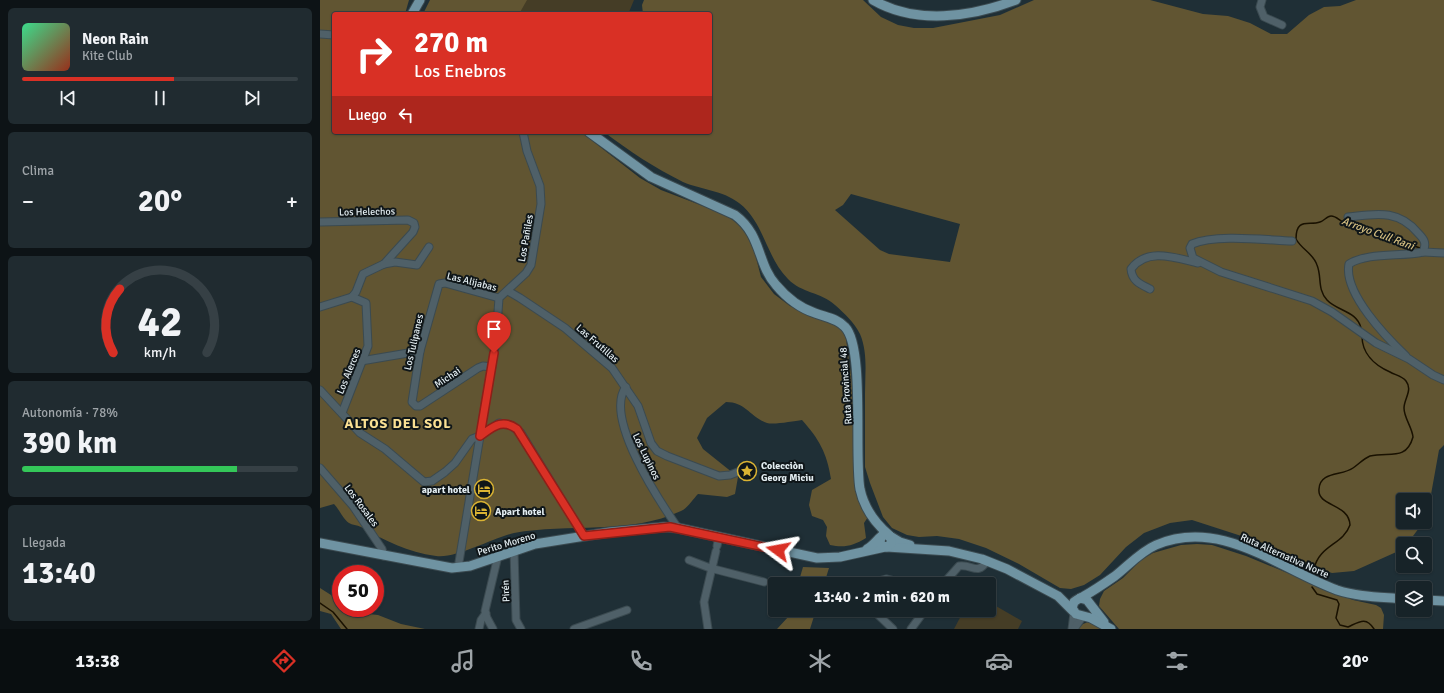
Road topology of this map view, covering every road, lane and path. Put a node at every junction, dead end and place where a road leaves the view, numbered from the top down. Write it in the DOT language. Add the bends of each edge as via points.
graph roads {
  1 [pos="420,0"];
  2 [pos="873,0"];
  3 [pos="1016,0"];
  4 [pos="1262,0"];
  5 [pos="413,12"];
  6 [pos="1282,26"];
  7 [pos="320,34"];
  8 [pos="332,35"];
  9 [pos="524,134"];
  10 [pos="592,134"];
  11 [pos="1348,217"];
  12 [pos="320,222"];
  13 [pos="1292,241"];
  14 [pos="429,247"];
  15 [pos="1423,252"];
  16 [pos="1444,253"];
  17 [pos="384,264"];
  18 [pos="1202,264"];
  19 [pos="440,283"];
  20 [pos="1150,289"];
  21 [pos="508,291"];
  22 [pos="352,297"];
  23 [pos="499,298"];
  24 [pos="320,307"];
  25 [pos="420,351"];
  26 [pos="1409,359"];
  27 [pos="361,361"];
  28 [pos="492,366"];
  29 [pos="1444,380"];
  30 [pos="626,387"];
  31 [pos="320,390"];
  32 [pos="414,405"];
  33 [pos="342,413"];
  34 [pos="480,436"];
  35 [pos="751,467"];
  36 [pos="320,468"];
  37 [pos="678,528"];
  38 [pos="584,536"];
  39 [pos="884,541"];
  40 [pos="320,543"];
  41 [pos="717,545"];
  42 [pos="514,550"];
  43 [pos="384,556"];
  44 [pos="498,556"];
  45 [pos="988,559"];
  46 [pos="689,560"];
  47 [pos="458,568"];
  48 [pos="712,569"];
  49 [pos="949,577"];
  50 [pos="764,582"];
  51 [pos="1100,586"];
  52 [pos="1080,598"];
  53 [pos="1396,598"];
  54 [pos="1432,600"];
  55 [pos="1444,601"];
  56 [pos="1090,605"];
  57 [pos="627,610"];
  58 [pos="486,614"];
  59 [pos="1079,614"];
  60 [pos="880,617"];
  61 [pos="919,617"];
  62 [pos="479,629"];
  63 [pos="494,629"];
  64 [pos="521,629"];
  65 [pos="574,629"];
  66 [pos="708,629"];
  67 [pos="893,629"];
  68 [pos="911,629"];
  69 [pos="1074,629"];
  70 [pos="1111,629"];
  1 -- 5 [label="main road"];
  2 -- 3 [label="main road" via="901,13 921,16 961,14"];
  4 -- 6 [label="street" via="1260,7 1264,17"];
  7 -- 8 [label="street"];
  9 -- 21 [label="street, Los Pañiles" via="542,196 533,259 528,271"];
  10 -- 39 [label="main road, Ruta Provincial 48" via="651,177 735,215 752,233 768,274 781,291 803,308 837,320 848,330 854,346 859,483 863,500"];
  11 -- 15 [label="street" via="1384,214 1403,219 1425,240"];
  12 -- 17 [label="street, Los Helechos" via="406,220 414,223 414,230"];
  13 -- 18 [label="street" via="1201,240 1192,244 1190,248 1193,258"];
  14 -- 17 [label="street" via="417,266 395,262"];
  15 -- 16 [label="street"];
  15 -- 26 [label="street" via="1365,258 1354,261 1348,268 1353,289 1374,322"];
  17 -- 22 [label="street" via="363,274"];
  18 -- 20 [label="street" via="1158,255 1136,262 1131,269 1131,276 1136,282"];
  18 -- 26 [label="street" via="1312,300 1376,343"];
  19 -- 23 [label="street, Las Alijabas" via="445,282"];
  19 -- 25 [label="street, Los Tulipanes"];
  21 -- 23 [label="street, Los Pañiles"];
  21 -- 30 [label="street, Las Frutillas" via="568,331 608,365"];
  22 -- 24 [label="street"];
  22 -- 27 [label="street, Los Alerces" via="364,301 367,305 369,344"];
  23 -- 28 [label="street"];
  25 -- 27 [label="street"];
  25 -- 32 [label="street, Los Tulipanes" via="411,400"];
  26 -- 29 [label="street"];
  27 -- 33 [label="street, Los Alerces"];
  28 -- 32 [label="street, Michai" via="478,368 422,406"];
  28 -- 34 [label="street"];
  30 -- 35 [label="street, Las Frutillas" via="640,410 653,445 660,453 719,476 730,475"];
  30 -- 37 [label="street, Los Lupinos" via="620,396 625,432 653,490"];
  31 -- 33 [label="street"];
  33 -- 34 [label="street" via="363,436 385,449 418,479 426,483 432,482 448,470 470,441"];
  34 -- 38 [label="street" via="499,423 517,429"];
  34 -- 47 [label="street"];
  36 -- 43 [label="street, Los Rosales" via="359,514 383,550"];
  37 -- 38 [label="main road, Perito Moreno" via="661,527"];
  37 -- 41 [label="main road, Perito Moreno"];
  38 -- 42 [label="main road, Perito Moreno"];
  39 -- 41 [label="main road, Perito Moreno" via="864,551 835,558"];
  39 -- 45 [label="main road" via="954,548"];
  40 -- 43 [label="main road, Perito Moreno"];
  41 -- 48 [label="street"];
  42 -- 44 [label="main road, Perito Moreno"];
  42 -- 64 [label="street, Pirén" via="516,620"];
  43 -- 47 [label="main road, Perito Moreno"];
  44 -- 47 [label="main road, Perito Moreno"];
  44 -- 58 [label="street"];
  45 -- 49 [label="street" via="979,569 959,566"];
  45 -- 52 [label="main road" via="1062,595"];
  45 -- 59 [label="main road" via="1058,596"];
  46 -- 48 [label="street"];
  48 -- 50 [label="street"];
  48 -- 66 [label="street" via="704,605"];
  51 -- 52 [label="main road, Ruta Alternativa Norte"];
  51 -- 53 [label="main road, Ruta Alternativa Norte" via="1156,545 1177,539 1203,537 1220,539 1259,554 1344,592"];
  51 -- 56 [label="main road, Ruta Alternativa Norte" via="1092,596"];
  52 -- 56 [label="main road" via="1087,600"];
  52 -- 59 [label="main road" via="1073,604"];
  54 -- 55 [label="main road"];
  56 -- 59 [label="main road" via="1089,612"];
  56 -- 70 [label="main road"];
  57 -- 65 [label="street"];
  58 -- 62 [label="street"];
  58 -- 63 [label="street"];
  59 -- 69 [label="street"];
  59 -- 70 [label="main road"];
  60 -- 67 [label="street"];
  61 -- 68 [label="street"];
}
